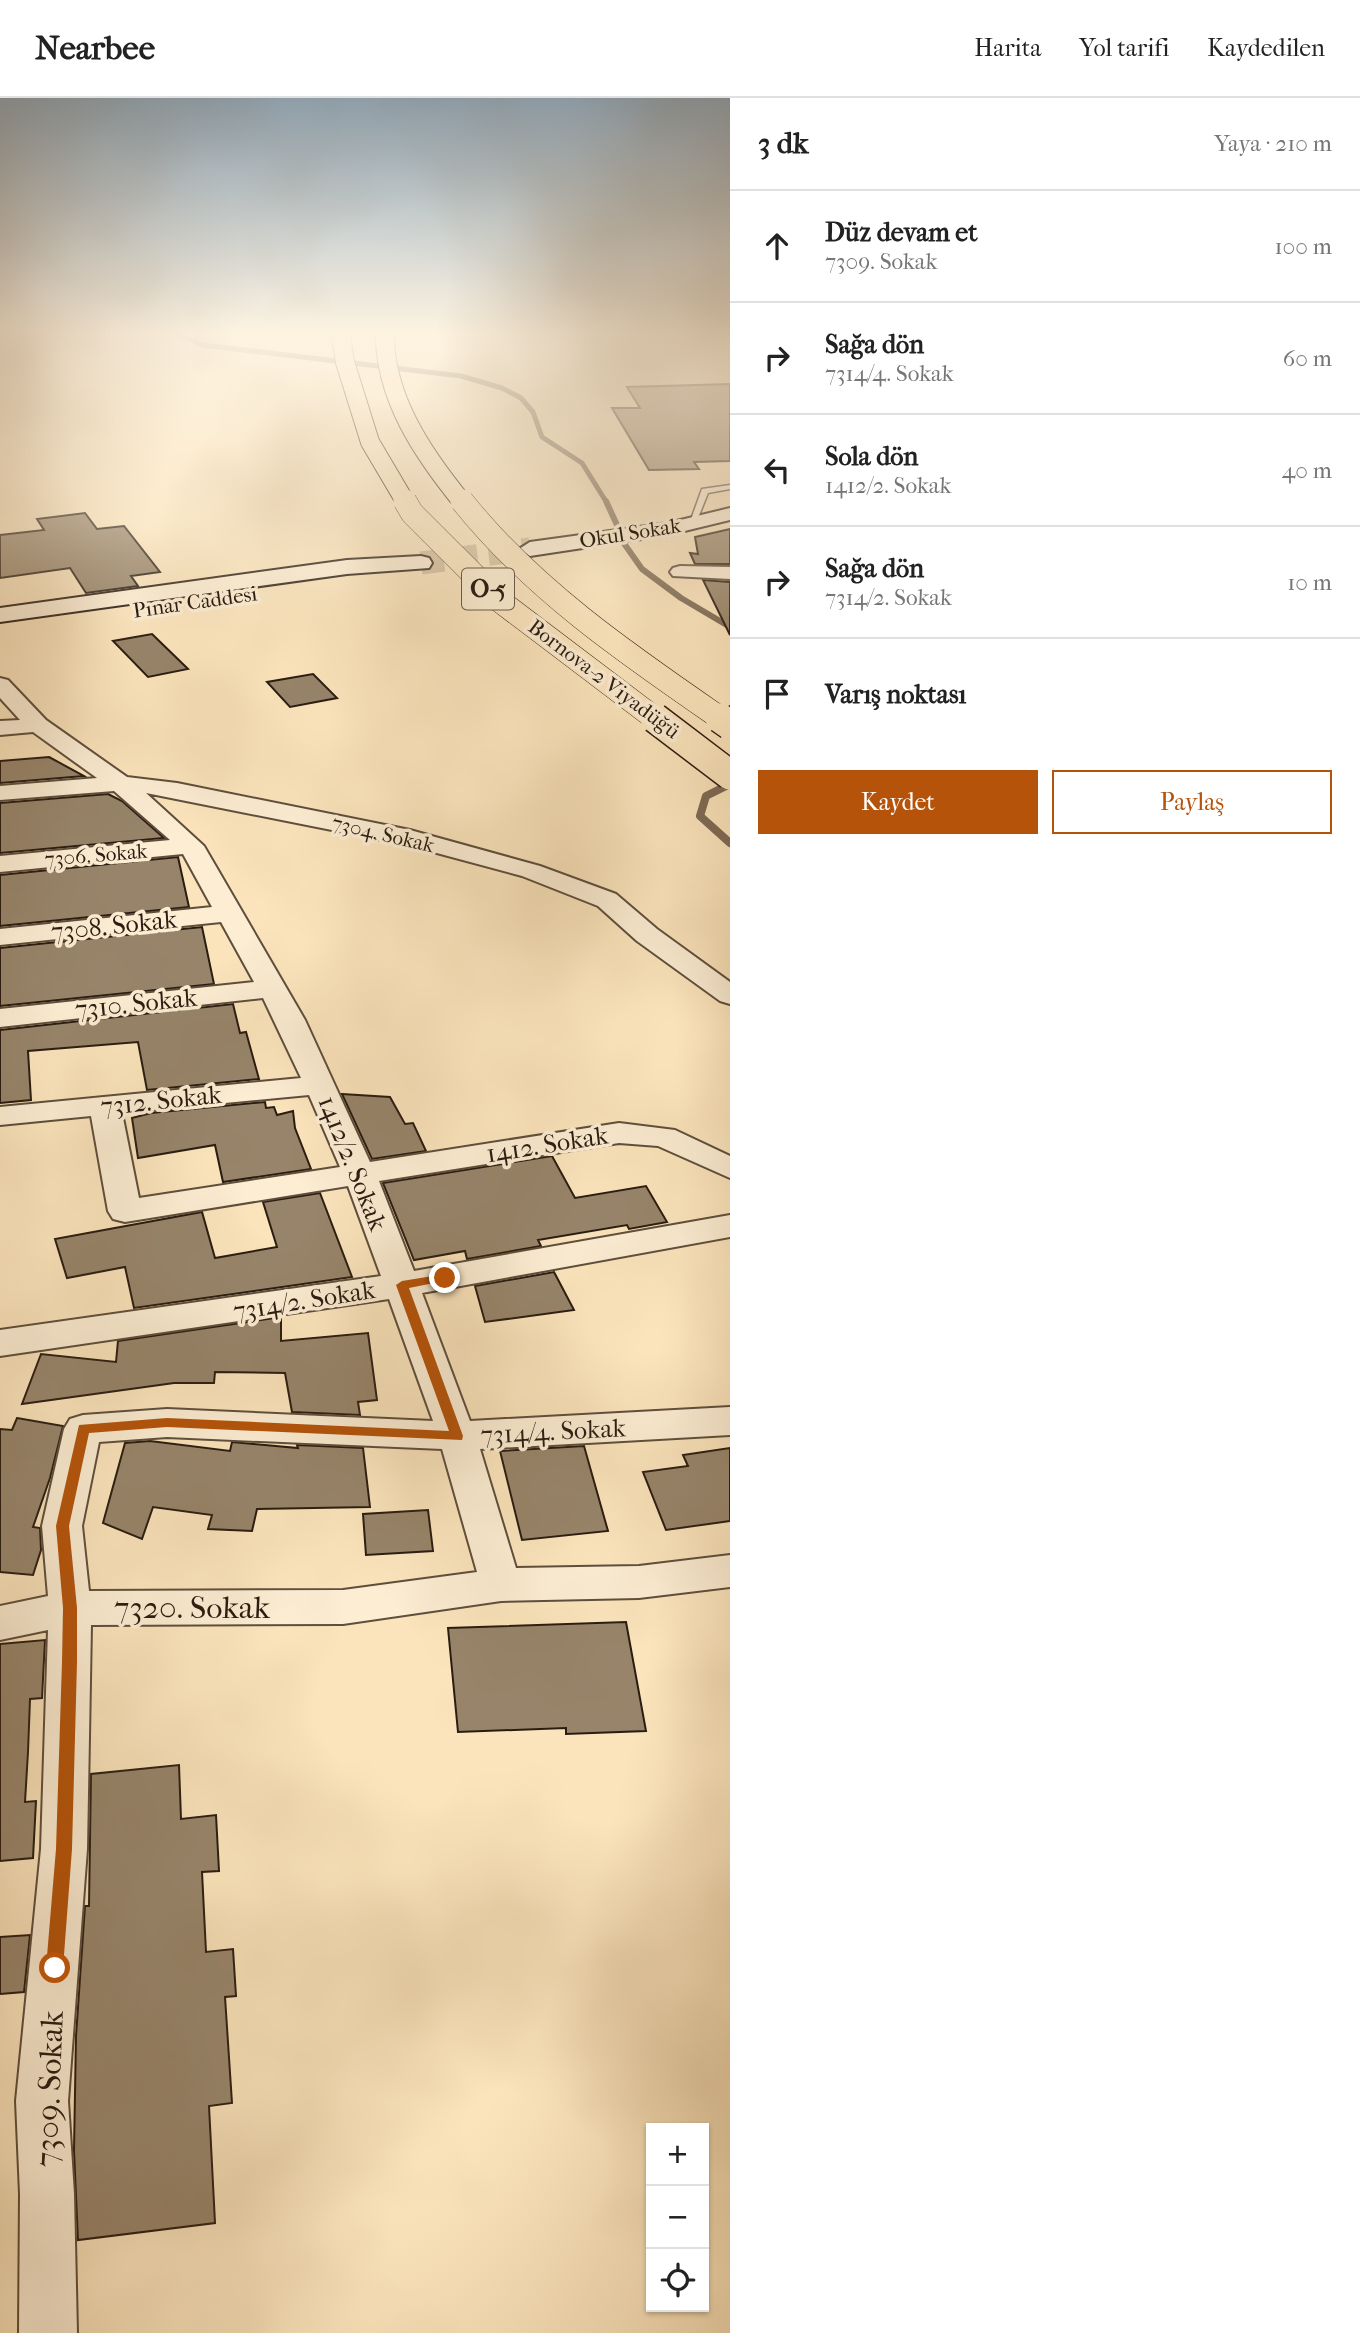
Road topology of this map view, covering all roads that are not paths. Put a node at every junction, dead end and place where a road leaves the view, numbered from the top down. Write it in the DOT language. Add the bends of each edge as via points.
graph roads {
  1 [pos="368,434"];
  2 [pos="412,434"];
  3 [pos="730,487"];
  4 [pos="730,514"];
  5 [pos="692,523"];
  6 [pos="530,549"];
  7 [pos="421,563"];
  8 [pos="388,567"];
  9 [pos="680,572"];
  10 [pos="730,573"];
  11 [pos="0,615"];
  12 [pos="0,629"];
  13 [pos="0,685"];
  14 [pos="730,724"];
  15 [pos="38,725"];
  16 [pos="0,728"];
  17 [pos="730,775"];
  18 [pos="120,783"];
  19 [pos="0,793"];
  20 [pos="191,846"];
  21 [pos="0,864"];
  22 [pos="227,913"];
  23 [pos="0,937"];
  24 [pos="271,989"];
  25 [pos="730,995"];
  26 [pos="0,1018"];
  27 [pos="321,1085"];
  28 [pos="105,1106"];
  29 [pos="0,1116"];
  30 [pos="730,1168"];
  31 [pos="358,1173"];
  32 [pos="730,1226"];
  33 [pos="402,1285"];
  34 [pos="0,1343"];
  35 [pos="730,1420"];
  36 [pos="83,1429"];
  37 [pos="457,1436"];
  38 [pos="730,1571"];
  39 [pos="501,1585"];
  40 [pos="70,1608"];
  41 [pos="0,1623"];
  42 [pos="48,2333"];
  1 -- 17 [label="highway, Bornova-2 Viyadüğü / O-5, bridge" via="412,513 500,601"];
  2 -- 14 [label="highway, Bornova-2 Viyadüğü / O-5, bridge" via="464,509 548,590"];
  3 -- 5 [label="lane" via="705,491"];
  4 -- 5 [label="main road, Okul Sokak"];
  5 -- 6 [label="main road, Okul Sokak"];
  7 -- 8 [label="main road, Pınar Caddesi"];
  8 -- 11 [label="main road, Pınar Caddesi" via="347,567"];
  8 -- 12 [label="main road, Pınar Caddesi" via="360,578"];
  9 -- 10 [label="street"];
  13 -- 15 [label="street, 1412/2. Sokak"];
  15 -- 16 [label="street"];
  15 -- 18 [label="street, 1412/2. Sokak"];
  18 -- 19 [label="street, 7304. Sokak"];
  18 -- 20 [label="street, 1412/2. Sokak"];
  18 -- 25 [label="street, 7304. Sokak" via="177,790 410,838 531,871 607,900"];
  20 -- 21 [label="street, 7306. Sokak"];
  20 -- 22 [label="street, 1412/2. Sokak"];
  22 -- 23 [label="street, 7308. Sokak"];
  22 -- 24 [label="street, 1412/2. Sokak"];
  24 -- 26 [label="street, 7310. Sokak"];
  24 -- 27 [label="street, 1412/2. Sokak"];
  27 -- 28 [label="street, 7312. Sokak"];
  27 -- 31 [label="street, 1412/2. Sokak"];
  28 -- 29 [label="street, 7312. Sokak"];
  28 -- 31 [label="street, 1412. Sokak" via="125,1211"];
  30 -- 31 [label="street, 1412. Sokak" via="664,1137 619,1133"];
  31 -- 33 [label="street, 1412/2. Sokak"];
  32 -- 33 [label="street, 7314/2. Sokak"];
  33 -- 34 [label="street, 7314/2. Sokak"];
  33 -- 37 [label="street, 1412/2. Sokak"];
  35 -- 37 [label="street, 7314/4. Sokak"];
  36 -- 37 [label="street, 7314/4. Sokak" via="179,1423"];
  36 -- 40 [label="street, 7309. Sokak" via="62,1526"];
  37 -- 39 [label="street, 1412/2. Sokak"];
  38 -- 39 [label="street" via="639,1582"];
  39 -- 40 [label="street, 7320. Sokak" via="343,1606"];
  40 -- 41 [label="street, 7320. Sokak"];
  40 -- 42 [label="street, 7309. Sokak" via="64,1849 42,2101"];
}
